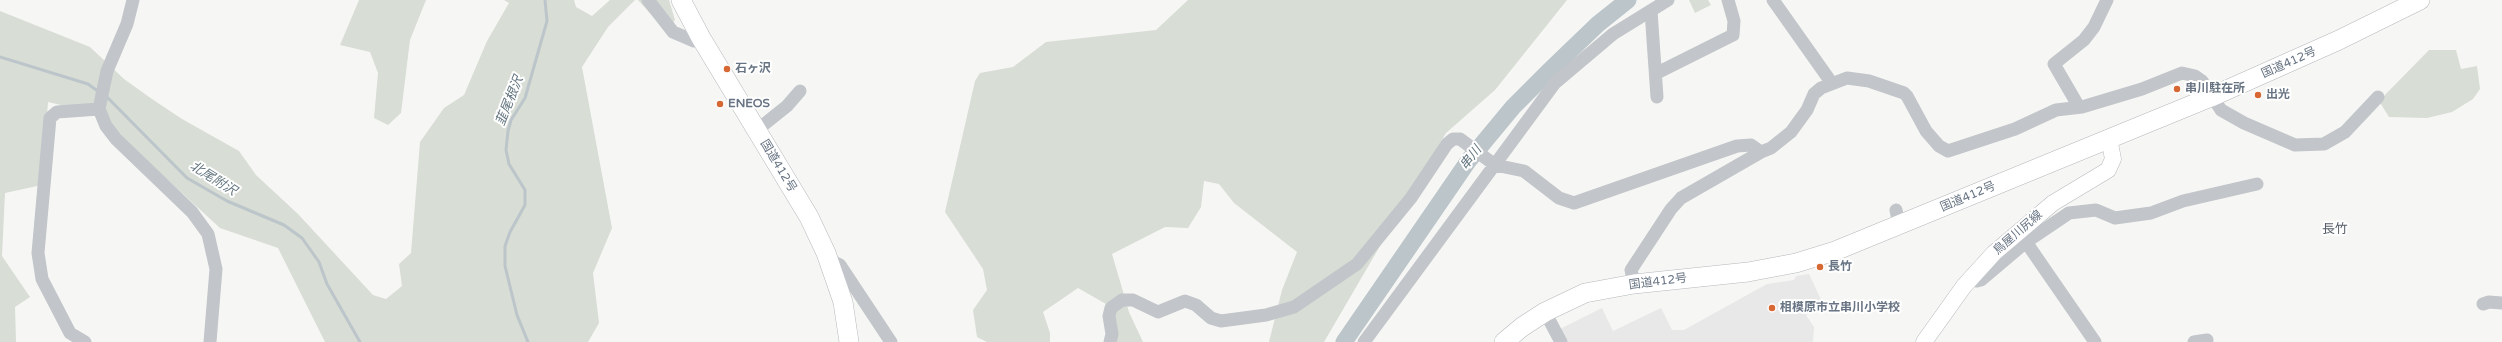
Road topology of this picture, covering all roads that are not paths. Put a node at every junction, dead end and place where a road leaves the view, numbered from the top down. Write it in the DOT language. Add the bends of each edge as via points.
graph roads {
  1 [pos="133,0"];
  2 [pos="648,0"];
  3 [pos="681,0"];
  4 [pos="1668,0"];
  5 [pos="1728,0"];
  6 [pos="1773,0"];
  7 [pos="2107,0"];
  8 [pos="2420,0"];
  9 [pos="1651,11"];
  10 [pos="701,38"];
  11 [pos="1657,73"];
  12 [pos="1831,82"];
  13 [pos="800,91"];
  14 [pos="1657,97"];
  15 [pos="2211,97"];
  16 [pos="2378,97"];
  17 [pos="99,104"];
  18 [pos="2078,107"];
  19 [pos="757,130"];
  20 [pos="2109,138"];
  21 [pos="1761,152"];
  22 [pos="1493,163"];
  23 [pos="2257,184"];
  24 [pos="2026,242"];
  25 [pos="828,259"];
  26 [pos="1970,278"];
  27 [pos="1634,284"];
  28 [pos="2502,303"];
  29 [pos="2483,304"];
  30 [pos="1545,312"];
  31 [pos="85,342"];
  32 [pos="210,342"];
  33 [pos="849,342"];
  34 [pos="891,342"];
  35 [pos="1111,342"];
  36 [pos="1364,342"];
  37 [pos="1504,342"];
  38 [pos="1561,342"];
  39 [pos="1924,342"];
  40 [pos="2096,342"];
  1 -- 17 [label="street" via="127,24 107,71"];
  2 -- 10 [label="street" via="673,32 694,41"];
  3 -- 10 [label="highway, 国道412号"];
  4 -- 9 [label="street"];
  5 -- 11 [label="street" via="1734,21 1733,35"];
  6 -- 12 [label="street"];
  7 -- 18 [label="street" via="2094,27 2084,40 2054,64"];
  8 -- 15 [label="highway, 国道412号" via="2346,37"];
  9 -- 11 [label="street"];
  9 -- 22 [label="street" via="1613,34 1555,83"];
  10 -- 19 [label="highway, 国道412号"];
  11 -- 14 [label="street"];
  12 -- 18 [label="street" via="1846,78 1869,81 1904,92 1926,131 1939,146 1948,151 2015,129 2056,110"];
  12 -- 21 [label="street" via="1814,94 1807,110 1791,132 1771,148"];
  13 -- 19 [label="street" via="787,106"];
  15 -- 16 [label="street" via="2221,110 2244,123 2295,144 2324,144 2345,132"];
  15 -- 18 [label="street" via="2202,82 2194,76 2182,73 2142,89"];
  15 -- 20 [label="highway, 国道412号"];
  17 -- 31 [label="street" via="57,112 50,118 38,253 42,279 70,333"];
  17 -- 32 [label="street" via="106,126 116,139 192,212 208,234 216,269"];
  19 -- 25 [label="highway, 国道412号" via="809,217"];
  20 -- 26 [label="main road, 鳥屋川尻線" via="2113,159 2108,170 2053,203 1994,253"];
  20 -- 27 [label="highway, 国道412号" via="1898,217 1835,251 1796,263 1748,272"];
  21 -- 22 [label="street" via="1751,145 1737,146 1574,203 1559,198 1524,171"];
  21 -- 27 [label="street" via="1681,198 1631,270"];
  22 -- 35 [label="street" via="1460,139 1453,139 1411,198 1357,264 1294,307 1266,315 1221,321 1211,318 1196,305 1185,302 1158,312 1128,299 1122,300 1112,308 1109,320"];
  22 -- 36 [label="street"];
  23 -- 24 [label="street" via="2183,201 2151,213 2115,218 2096,210 2069,213"];
  24 -- 26 [label="street" via="1981,280"];
  24 -- 40 [label="street"];
  25 -- 33 [label="highway, 国道412号" via="843,302"];
  25 -- 34 [label="street" via="840,265"];
  26 -- 39 [label="main road, 鳥屋川尻線"];
  27 -- 30 [label="highway, 国道412号" via="1585,293"];
  28 -- 29 [label="street"];
  30 -- 37 [label="highway, 国道412号" via="1522,326"];
  30 -- 38 [label="street"];
}
